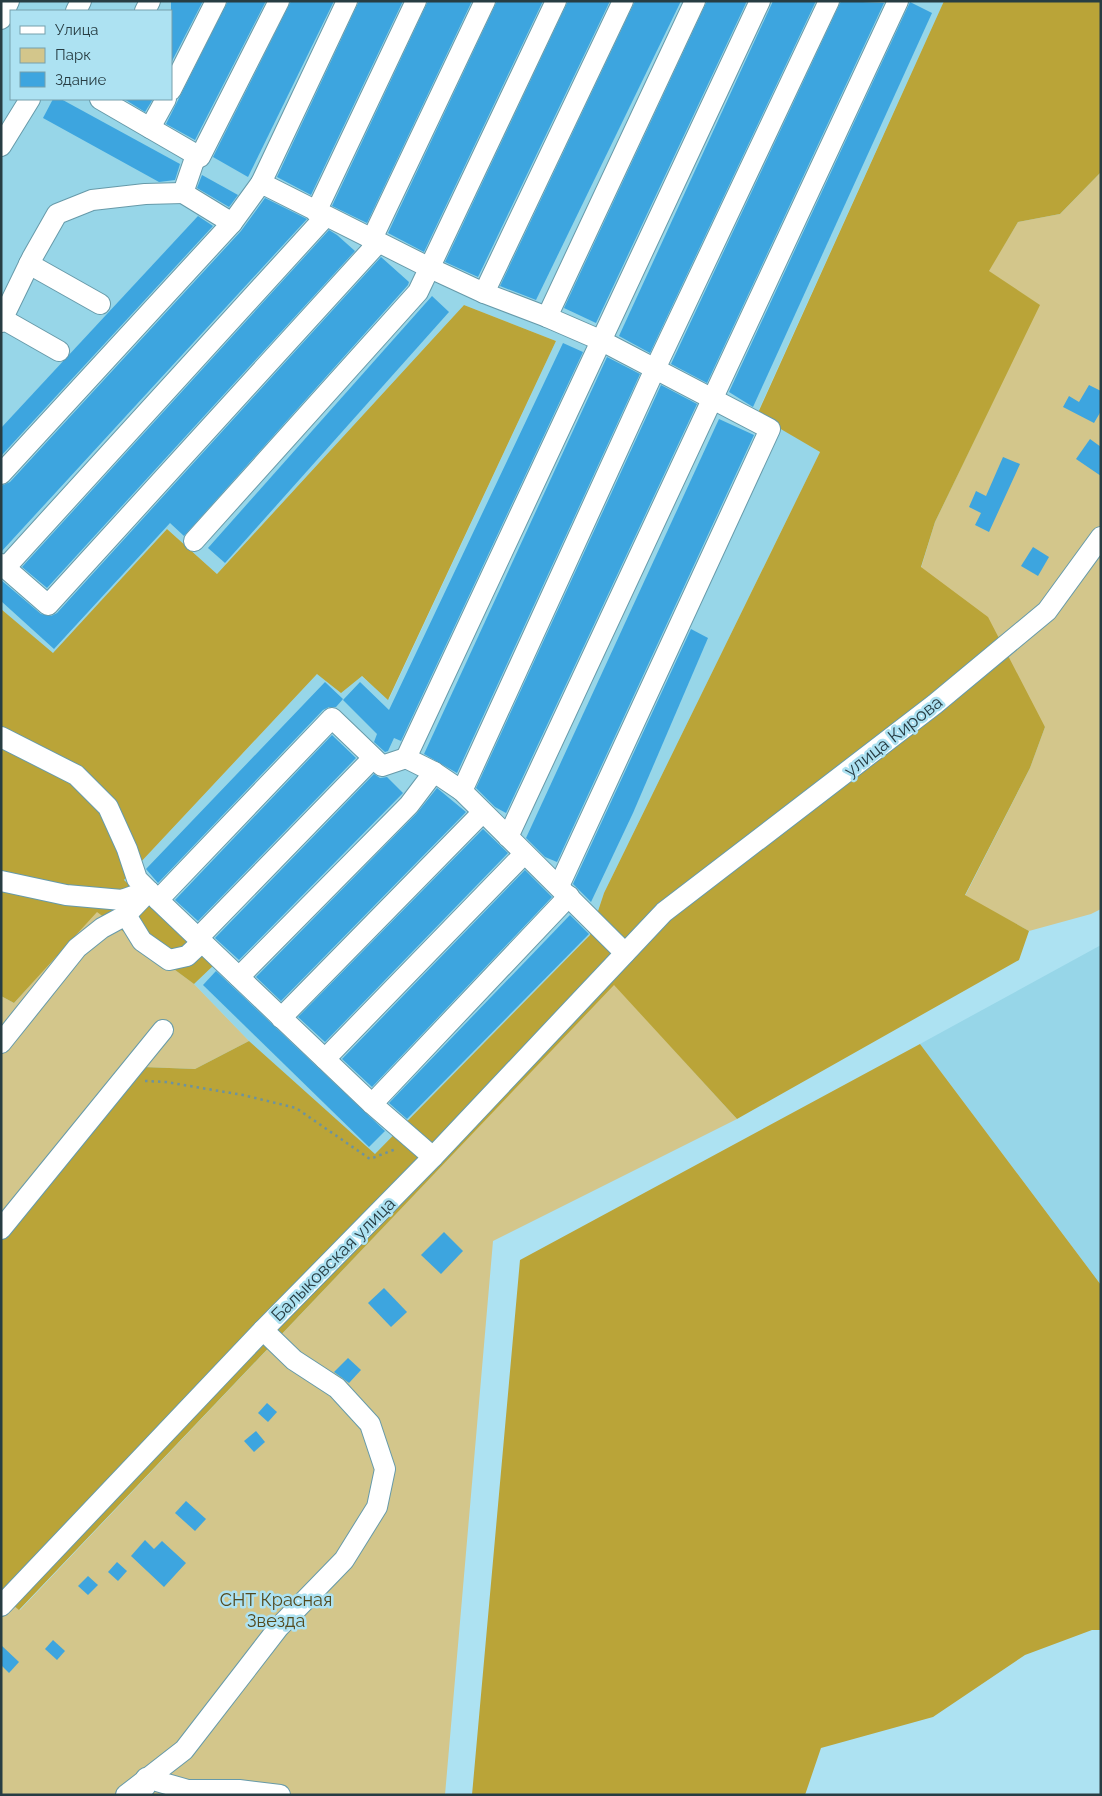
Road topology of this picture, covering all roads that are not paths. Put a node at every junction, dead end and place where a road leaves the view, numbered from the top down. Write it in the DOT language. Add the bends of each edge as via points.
graph roads {
  1 [pos="10,1"];
  2 [pos="216,1"];
  3 [pos="279,1"];
  4 [pos="347,1"];
  5 [pos="416,1"];
  6 [pos="484,1"];
  7 [pos="556,1"];
  8 [pos="623,1"];
  9 [pos="695,1"];
  10 [pos="760,1"];
  11 [pos="829,1"];
  12 [pos="898,1"];
  13 [pos="1,19"];
  14 [pos="172,88"];
  15 [pos="29,100"];
  16 [pos="102,100"];
  17 [pos="165,100"];
  18 [pos="7,121"];
  19 [pos="150,128"];
  20 [pos="1,146"];
  21 [pos="196,155"];
  22 [pos="261,183"];
  23 [pos="183,193"];
  24 [pos="321,214"];
  25 [pos="232,223"];
  26 [pos="374,242"];
  27 [pos="29,264"];
  28 [pos="430,268"];
  29 [pos="484,293"];
  30 [pos="100,304"];
  31 [pos="547,316"];
  32 [pos="2,319"];
  33 [pos="600,340"];
  34 [pos="60,351"];
  35 [pos="655,369"];
  36 [pos="711,399"];
  37 [pos="1,474"];
  38 [pos="1101,537"];
  39 [pos="194,541"];
  40 [pos="3,566"];
  41 [pos="1,737"];
  42 [pos="373,758"];
  43 [pos="406,758"];
  44 [pos="434,772"];
  45 [pos="462,791"];
  46 [pos="482,813"];
  47 [pos="508,837"];
  48 [pos="524,854"];
  49 [pos="1,881"];
  50 [pos="564,891"];
  51 [pos="153,895"];
  52 [pos="664,912"];
  53 [pos="126,915"];
  54 [pos="200,940"];
  55 [pos="625,952"];
  56 [pos="239,977"];
  57 [pos="281,1018"];
  58 [pos="163,1030"];
  59 [pos="1,1043"];
  60 [pos="325,1059"];
  61 [pos="372,1104"];
  62 [pos="433,1157"];
  63 [pos="1,1229"];
  64 [pos="263,1330"];
  65 [pos="1,1606"];
  66 [pos="145,1787"];
  67 [pos="222,1793"];
  68 [pos="126,1795"];
  69 [pos="280,1795"];
  1 -- 13 [label="street"];
  2 -- 14 [label="street"];
  3 -- 21 [label="street" via="200,157"];
  4 -- 22 [label="street"];
  5 -- 24 [label="street"];
  6 -- 26 [label="street"];
  7 -- 28 [label="street"];
  8 -- 29 [label="street"];
  9 -- 31 [label="street"];
  10 -- 33 [label="street"];
  11 -- 35 [label="street"];
  12 -- 36 [label="street"];
  15 -- 18 [label="street"];
  16 -- 19 [label="street"];
  17 -- 19 [label="street"];
  18 -- 20 [label="street"];
  19 -- 21 [label="street"];
  21 -- 23 [label="street"];
  22 -- 24 [label="street"];
  22 -- 25 [label="street"];
  23 -- 25 [label="street"];
  23 -- 27 [label="street" via="92,200 56,214"];
  24 -- 26 [label="street"];
  24 -- 40 [label="street"];
  25 -- 37 [label="street"];
  26 -- 28 [label="street"];
  26 -- 40 [label="street" via="48,605"];
  27 -- 30 [label="street"];
  27 -- 32 [label="street"];
  28 -- 29 [label="street"];
  28 -- 39 [label="street" via="418,292"];
  29 -- 31 [label="street"];
  31 -- 33 [label="street"];
  32 -- 34 [label="street"];
  33 -- 35 [label="street"];
  33 -- 43 [label="street"];
  35 -- 36 [label="street"];
  35 -- 45 [label="street"];
  36 -- 47 [label="street"];
  36 -- 50 [label="street" via="770,429"];
  38 -- 52 [label="street, улица Кирова" via="1048,610 935,704"];
  41 -- 51 [label="street" via="76,775 108,807 137,879"];
  42 -- 43 [label="street" via="382,766"];
  42 -- 51 [label="street" via="332,718"];
  42 -- 54 [label="street"];
  43 -- 44 [label="street"];
  44 -- 45 [label="street"];
  44 -- 56 [label="street" via="410,805"];
  45 -- 46 [label="street"];
  46 -- 47 [label="street"];
  46 -- 57 [label="street"];
  47 -- 48 [label="street"];
  48 -- 50 [label="street"];
  48 -- 60 [label="street"];
  49 -- 51 [label="street" via="66,895 122,900"];
  50 -- 55 [label="street"];
  50 -- 61 [label="street"];
  51 -- 53 [label="street"];
  51 -- 54 [label="street"];
  52 -- 55 [label="street, Балыковская улица"];
  53 -- 54 [label="street" via="142,941 169,960 187,956"];
  53 -- 59 [label="street" via="102,928 77,948"];
  54 -- 56 [label="street"];
  55 -- 62 [label="street, Балыковская улица"];
  56 -- 57 [label="street"];
  57 -- 60 [label="street"];
  58 -- 63 [label="street"];
  60 -- 61 [label="street"];
  61 -- 62 [label="street"];
  62 -- 64 [label="street, Балыковская улица"];
  64 -- 65 [label="street, Балыковская улица"];
  64 -- 66 [label="street" via="294,1360 337,1388 370,1424 385,1470 377,1507 344,1560 279,1627 184,1750"];
  66 -- 67 [label="street"];
  66 -- 68 [label="street"];
  67 -- 69 [label="street"];
}
